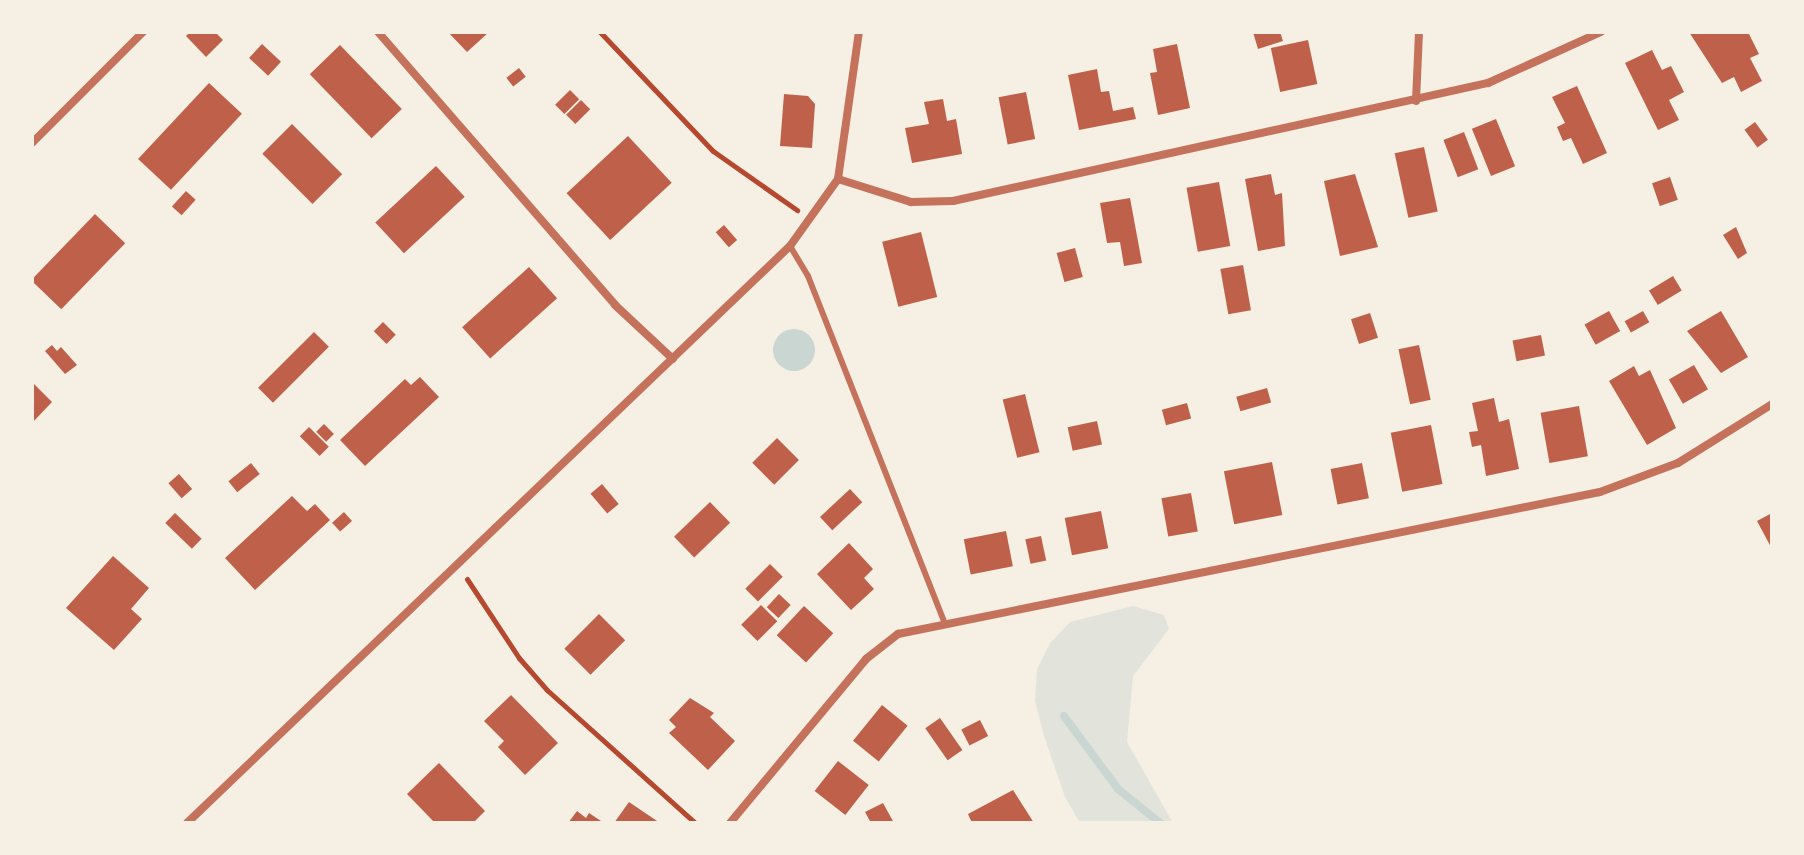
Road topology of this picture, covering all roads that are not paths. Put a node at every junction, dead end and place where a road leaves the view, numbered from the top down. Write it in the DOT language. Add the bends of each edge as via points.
graph roads {
  1 [pos="143,32"];
  2 [pos="378,32"];
  3 [pos="859,32"];
  4 [pos="1419,32"];
  5 [pos="1601,32"];
  6 [pos="1416,101"];
  7 [pos="32,143"];
  8 [pos="838,179"];
  9 [pos="790,246"];
  10 [pos="673,359"];
  11 [pos="1772,404"];
  12 [pos="945,624"];
  13 [pos="187,823"];
  14 [pos="730,823"];
  1 -- 7 [label="street"];
  2 -- 10 [label="street" via="615,305"];
  3 -- 8 [label="street"];
  4 -- 6 [label="street"];
  5 -- 6 [label="street" via="1488,83"];
  6 -- 8 [label="street" via="953,201 911,202"];
  8 -- 9 [label="street"];
  9 -- 10 [label="street"];
  9 -- 12 [label="lane" via="808,276"];
  10 -- 13 [label="street"];
  11 -- 12 [label="street" via="1678,463 1600,492"];
  12 -- 14 [label="street" via="898,634 866,659"];
}
